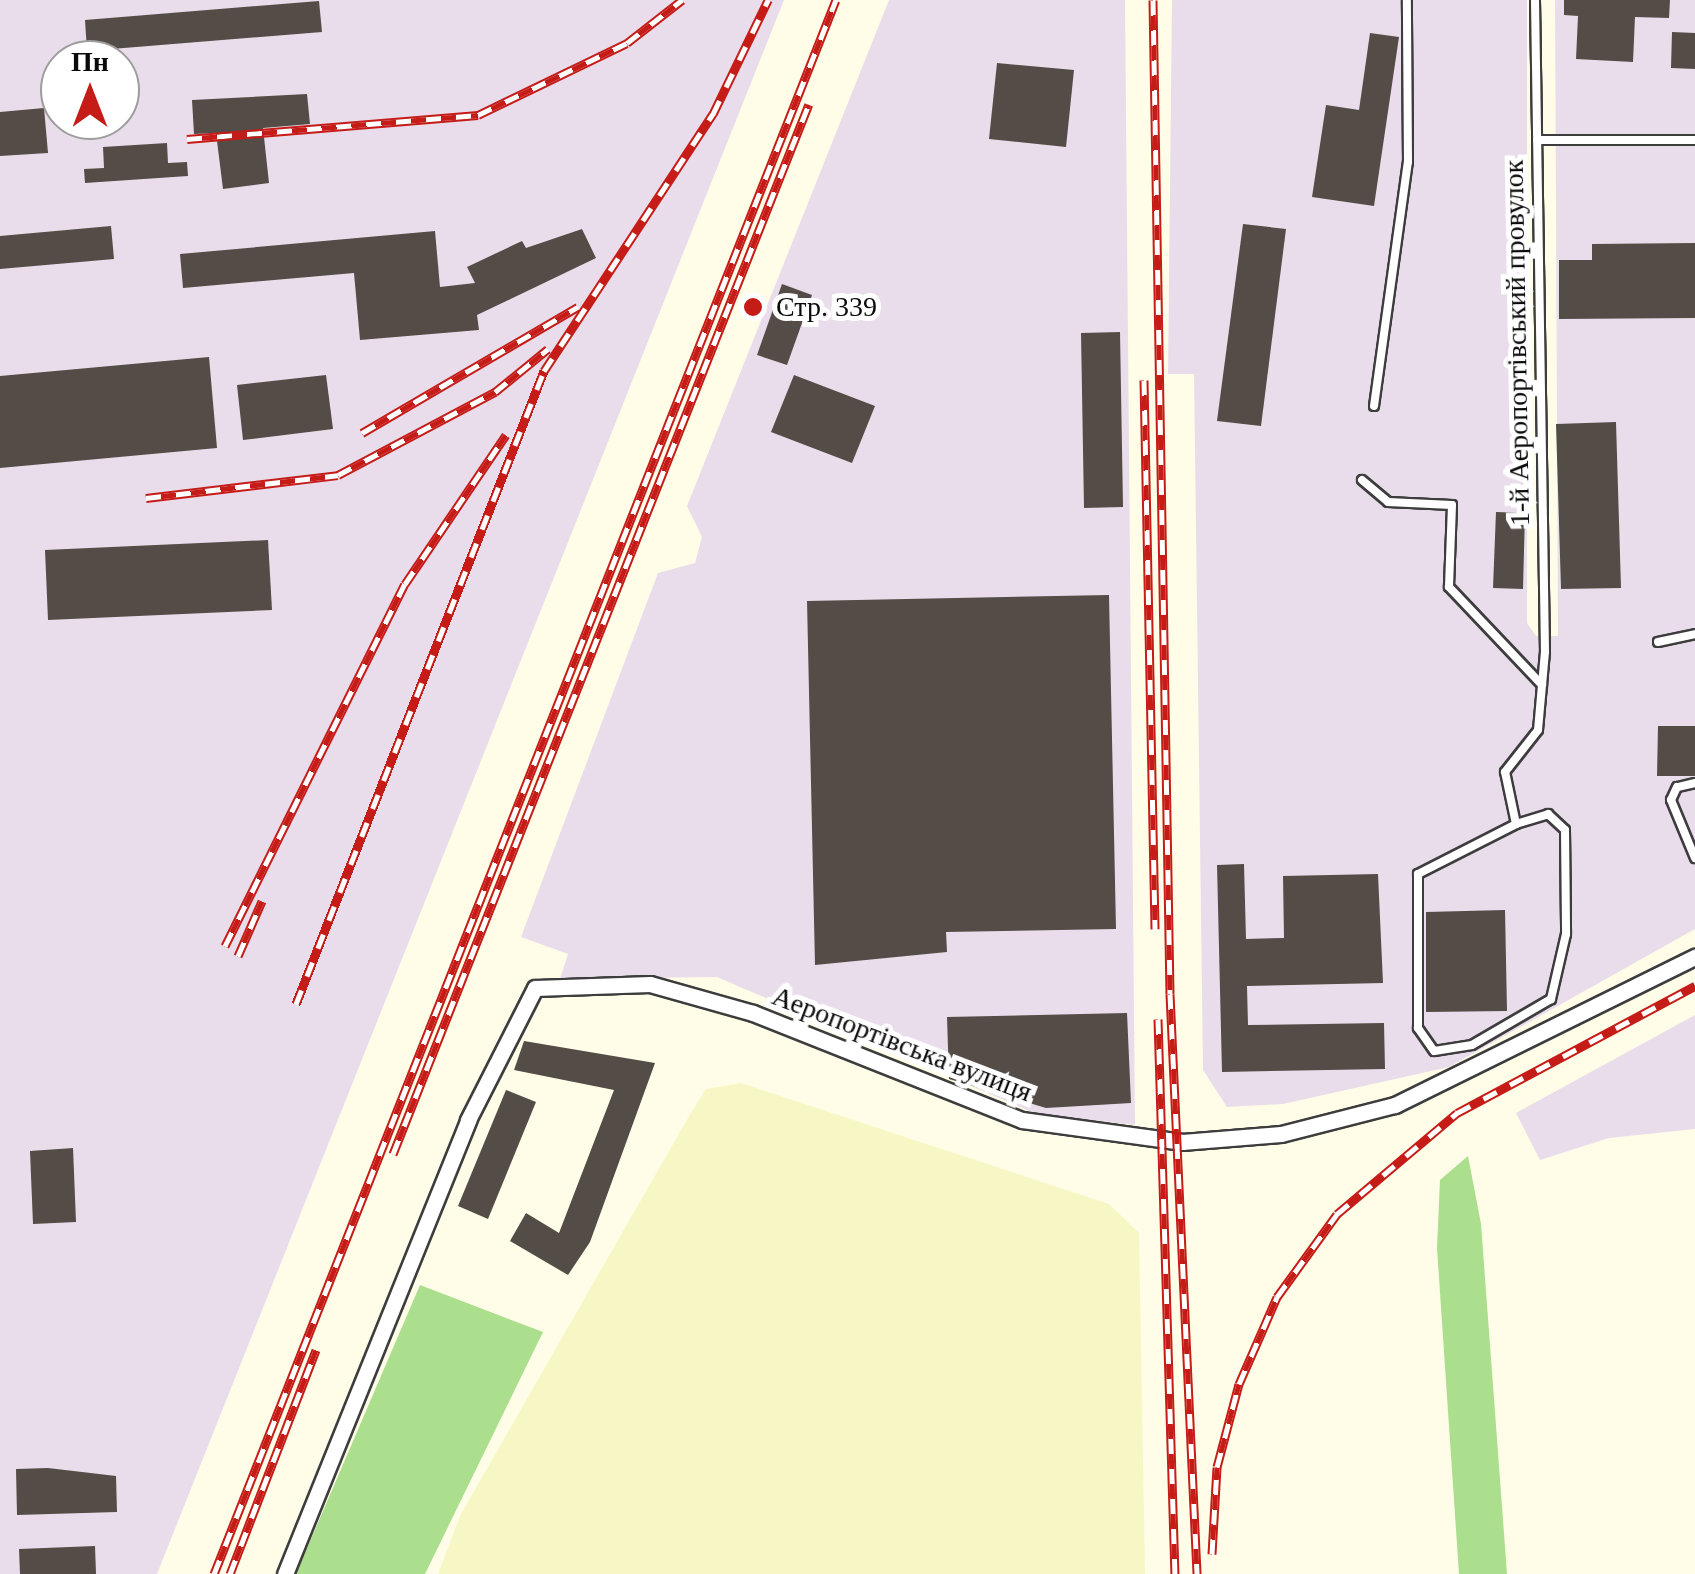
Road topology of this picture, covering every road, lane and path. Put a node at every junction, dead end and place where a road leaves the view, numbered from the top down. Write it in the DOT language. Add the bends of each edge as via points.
graph roads {
  1 [pos="1407,0"];
  2 [pos="1535,0"];
  3 [pos="1537,140"];
  4 [pos="1695,140"];
  5 [pos="1374,406"];
  6 [pos="1362,480"];
  7 [pos="1695,634"];
  8 [pos="1658,642"];
  9 [pos="1542,685"];
  10 [pos="1695,783"];
  11 [pos="1516,824"];
  12 [pos="1695,858"];
  13 [pos="1695,957"];
  14 [pos="286,1574"];
  1 -- 5 [label="lane" via="1408,162"];
  2 -- 3 [label="lane, 1-й Аеропортівський провулок"];
  3 -- 4 [label="lane"];
  3 -- 9 [label="lane, 1-й Аеропортівський провулок"];
  6 -- 9 [label="lane" via="1388,502 1452,505 1448,587"];
  7 -- 8 [label="lane"];
  9 -- 11 [label="lane, 1-й Аеропортівський провулок" via="1538,730 1505,772"];
  10 -- 12 [label="lane" via="1677,787 1671,800"];
  11 -- 11 [label="lane" via="1418,874 1418,1028 1434,1051 1472,1045 1551,999 1566,934 1566,830 1548,814"];
  13 -- 14 [label="street, Аеропортівська вулиця" via="1396,1105 1281,1134 1182,1142 1022,1120 753,1013 650,984 534,988 468,1120"];
}
